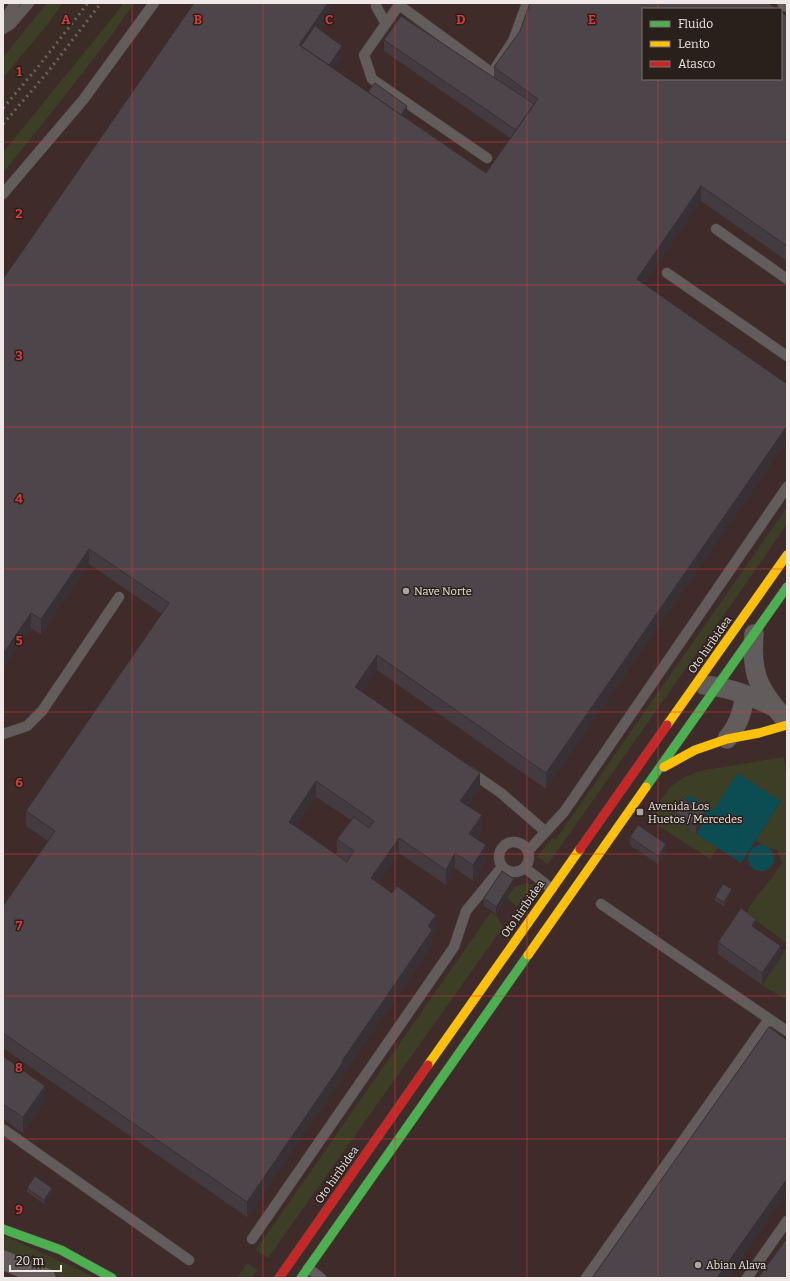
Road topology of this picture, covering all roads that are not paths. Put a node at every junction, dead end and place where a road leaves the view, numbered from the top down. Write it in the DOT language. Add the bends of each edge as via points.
graph roads {
  1 [pos="15,3"];
  2 [pos="29,3"];
  3 [pos="154,3"];
  4 [pos="376,3"];
  5 [pos="527,3"];
  6 [pos="782,3"];
  7 [pos="787,7"];
  8 [pos="3,23"];
  9 [pos="386,24"];
  10 [pos="3,29"];
  11 [pos="487,158"];
  12 [pos="3,194"];
  13 [pos="716,229"];
  14 [pos="667,273"];
  15 [pos="787,279"];
  16 [pos="787,356"];
  17 [pos="787,487"];
  18 [pos="787,555"];
  19 [pos="787,587"];
  20 [pos="119,597"];
  21 [pos="754,634"];
  22 [pos="696,684"];
  23 [pos="717,686"];
  24 [pos="745,695"];
  25 [pos="781,714"];
  26 [pos="787,725"];
  27 [pos="3,734"];
  28 [pos="727,739"];
  29 [pos="463,767"];
  30 [pos="659,769"];
  31 [pos="546,832"];
  32 [pos="528,851"];
  33 [pos="502,867"];
  34 [pos="525,868"];
  35 [pos="552,890"];
  36 [pos="601,904"];
  37 [pos="769,1019"];
  38 [pos="787,1031"];
  39 [pos="3,1130"];
  40 [pos="787,1221"];
  41 [pos="3,1229"];
  42 [pos="252,1239"];
  43 [pos="3,1260"];
  44 [pos="189,1260"];
  45 [pos="308,1268"];
  46 [pos="25,1274"];
  47 [pos="46,1278"];
  48 [pos="112,1278"];
  49 [pos="279,1278"];
  50 [pos="301,1278"];
  51 [pos="321,1278"];
  52 [pos="586,1278"];
  53 [pos="747,1278"];
  1 -- 8 [label="lane"];
  2 -- 10 [label="lane" via="11,24"];
  3 -- 12 [label="lane" via="83,100"];
  4 -- 9 [label="lane"];
  5 -- 9 [label="lane" via="513,41 492,73 399,5"];
  6 -- 7 [label="lane"];
  9 -- 11 [label="lane" via="364,55 372,79"];
  13 -- 15 [label="lane"];
  14 -- 16 [label="lane"];
  17 -- 31 [label="lane" via="564,812"];
  18 -- 22 [label="street, Oto hiribidea"];
  19 -- 21 [label="street"];
  20 -- 27 [label="lane" via="42,711 27,726"];
  21 -- 23 [label="street"];
  21 -- 25 [label="street" via="753,658 762,689"];
  22 -- 23 [label="street"];
  22 -- 35 [label="street, Oto hiribidea"];
  23 -- 24 [label="street"];
  23 -- 30 [label="street"];
  24 -- 25 [label="street"];
  24 -- 28 [label="street" via="741,716"];
  26 -- 28 [label="street" via="759,734"];
  28 -- 30 [label="street" via="695,750"];
  29 -- 31 [label="lane" via="501,793"];
  30 -- 45 [label="street"];
  31 -- 32 [label="lane"];
  32 -- 33 [label="lane" via="523,844 506,844 500,850 499,859"];
  32 -- 34 [label="lane" via="529,860"];
  33 -- 34 [label="lane" via="509,872 518,872"];
  33 -- 42 [label="lane" via="466,911 454,947"];
  34 -- 35 [label="lane"];
  35 -- 49 [label="street, Oto hiribidea"];
  36 -- 37 [label="lane"];
  37 -- 38 [label="lane"];
  37 -- 52 [label="lane"];
  39 -- 44 [label="lane"];
  40 -- 53 [label="lane"];
  41 -- 48 [label="street" via="61,1250"];
  43 -- 46 [label="street"];
  45 -- 50 [label="street"];
  45 -- 51 [label="lane"];
  46 -- 47 [label="street"];
}
